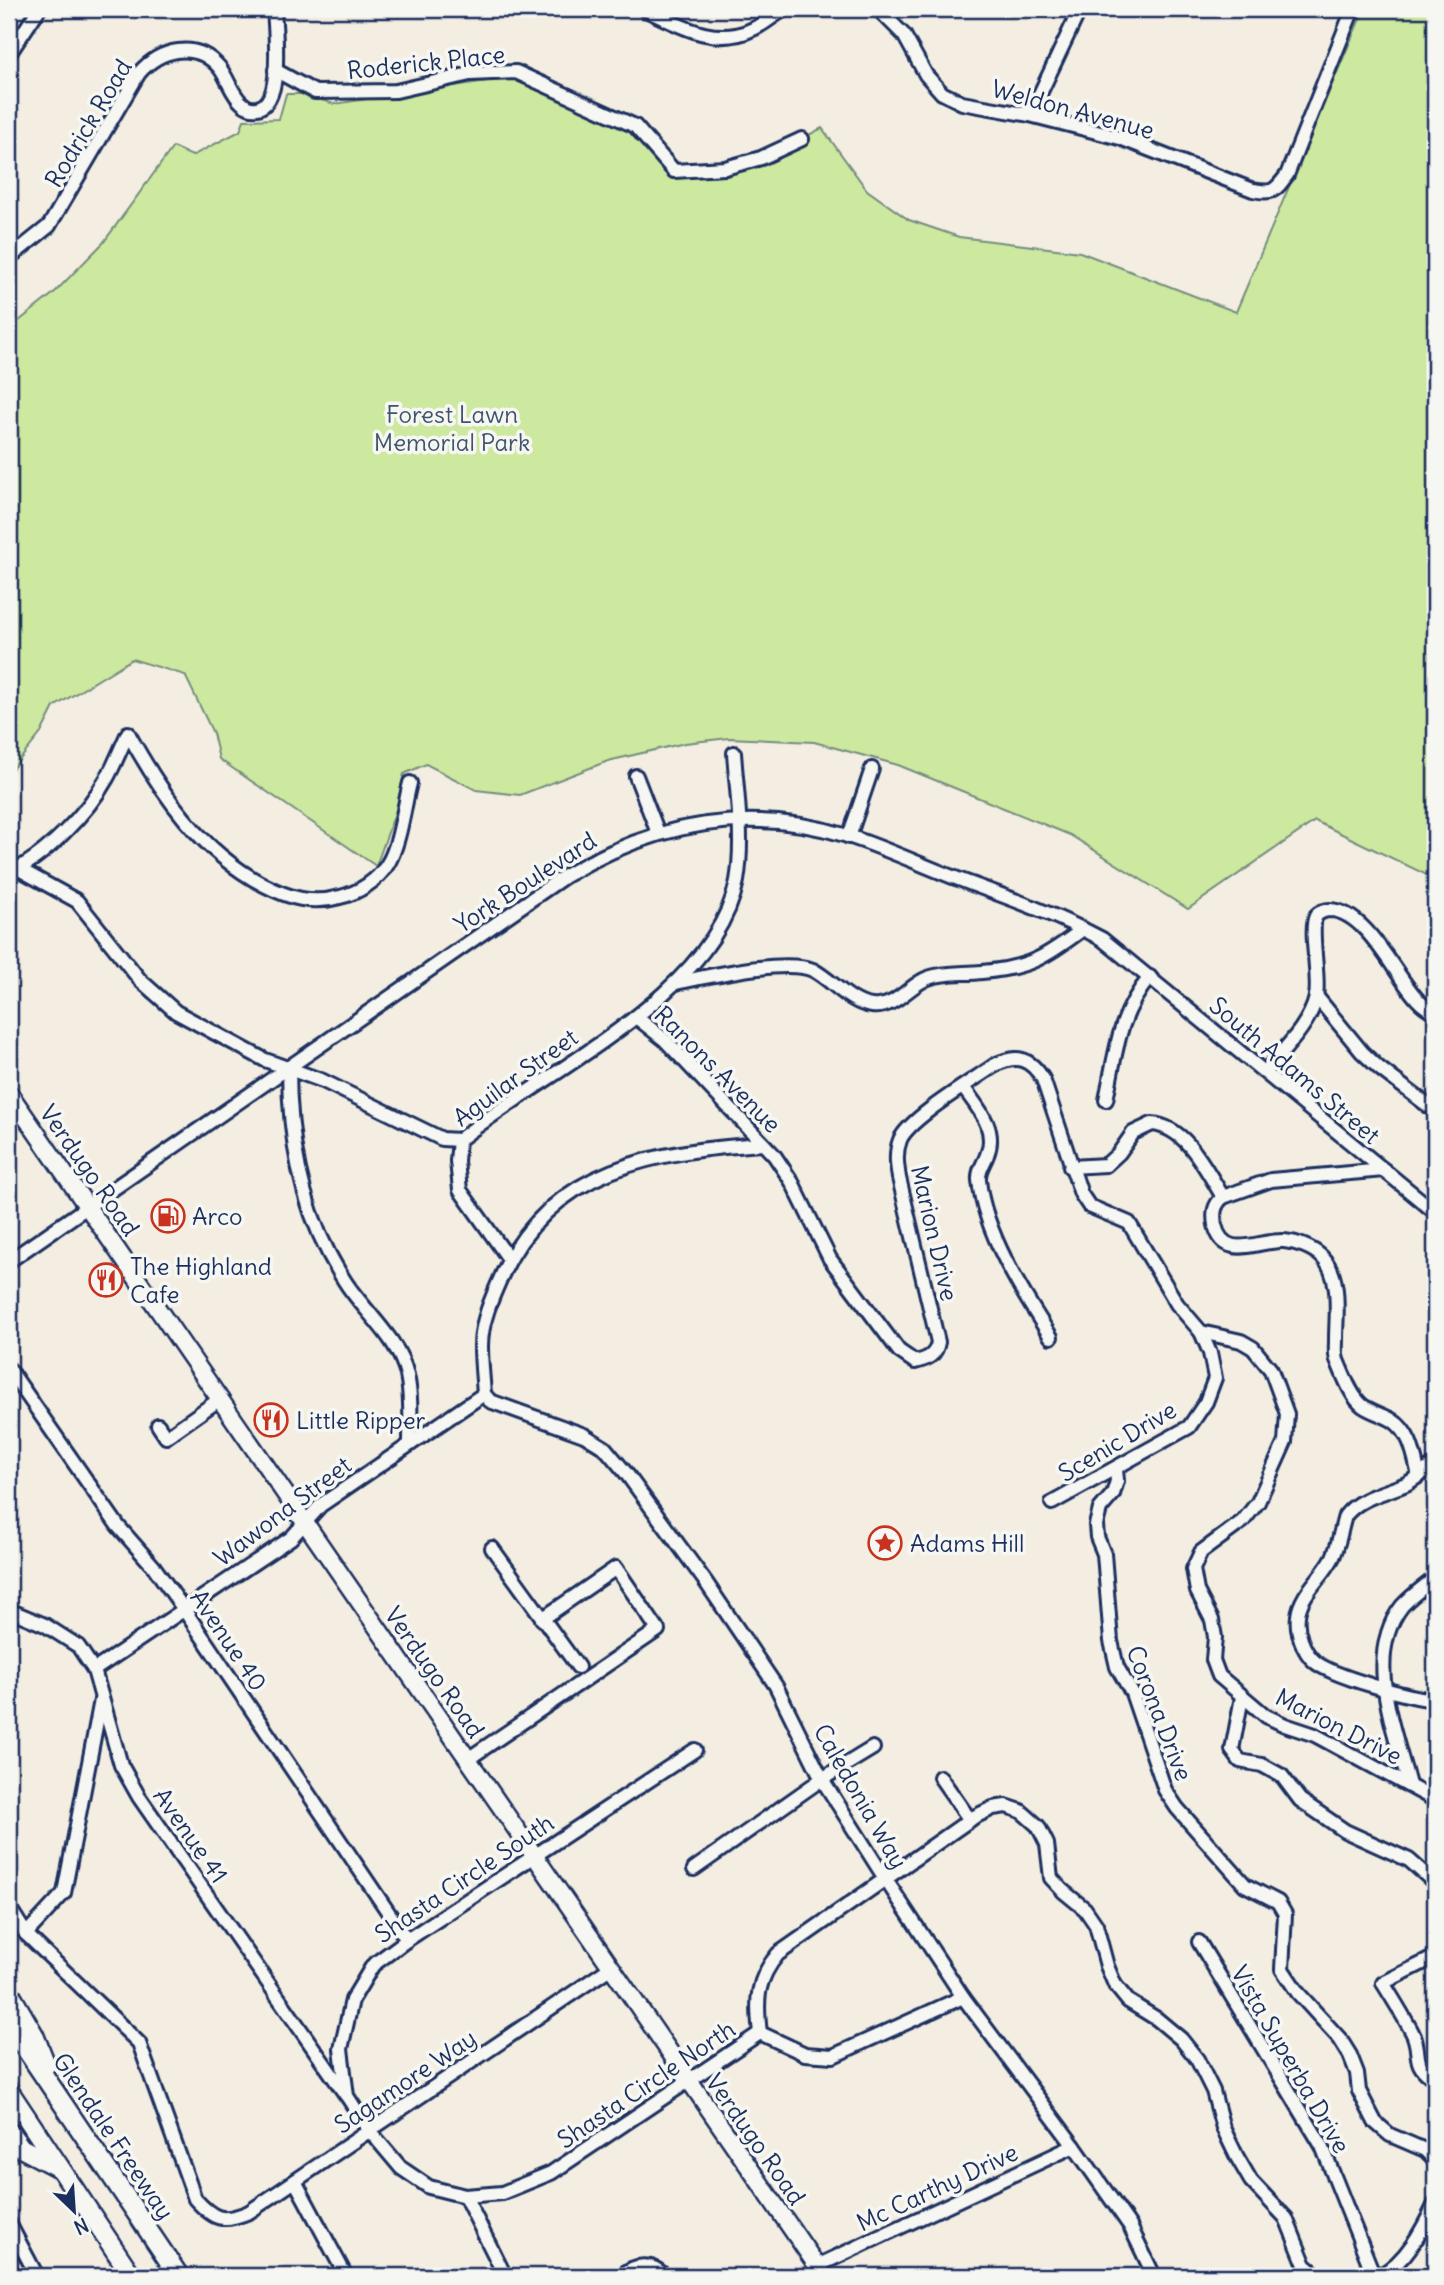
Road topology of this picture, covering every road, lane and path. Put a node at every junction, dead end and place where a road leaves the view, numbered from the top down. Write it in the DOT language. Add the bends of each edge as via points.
graph roads {
  1 [pos="39,9"];
  2 [pos="274,9"];
  3 [pos="644,9"];
  4 [pos="786,9"];
  5 [pos="878,9"];
  6 [pos="1080,9"];
  7 [pos="1353,9"];
  8 [pos="9,53"];
  9 [pos="275,70"];
  10 [pos="1030,115"];
  11 [pos="802,139"];
  12 [pos="9,258"];
  13 [pos="734,753"];
  14 [pos="872,769"];
  15 [pos="636,776"];
  16 [pos="410,783"];
  17 [pos="738,822"];
  18 [pos="658,833"];
  19 [pos="849,837"];
  20 [pos="14,871"];
  21 [pos="1083,929"];
  22 [pos="1129,959"];
  23 [pos="1150,977"];
  24 [pos="675,983"];
  25 [pos="1316,996"];
  26 [pos="1435,1013"];
  27 [pos="636,1017"];
  28 [pos="289,1068"];
  29 [pos="1265,1072"];
  30 [pos="963,1087"];
  31 [pos="9,1093"];
  32 [pos="1106,1100"];
  33 [pos="1435,1111"];
  34 [pos="459,1140"];
  35 [pos="763,1144"];
  36 [pos="1070,1167"];
  37 [pos="1384,1170"];
  38 [pos="1223,1197"];
  39 [pos="88,1206"];
  40 [pos="1435,1212"];
  41 [pos="509,1259"];
  42 [pos="9,1261"];
  43 [pos="1201,1332"];
  44 [pos="1051,1337"];
  45 [pos="915,1362"];
  46 [pos="9,1369"];
  47 [pos="484,1394"];
  48 [pos="220,1399"];
  49 [pos="158,1426"];
  50 [pos="410,1444"];
  51 [pos="1435,1464"];
  52 [pos="1116,1469"];
  53 [pos="1419,1476"];
  54 [pos="1052,1503"];
  55 [pos="304,1523"];
  56 [pos="492,1548"];
  57 [pos="1435,1578"];
  58 [pos="183,1608"];
  59 [pos="9,1610"];
  60 [pos="542,1619"];
  61 [pos="578,1667"];
  62 [pos="94,1670"];
  63 [pos="1385,1687"];
  64 [pos="102,1696"];
  65 [pos="1242,1697"];
  66 [pos="1435,1700"];
  67 [pos="873,1748"];
  68 [pos="695,1750"];
  69 [pos="468,1759"];
  70 [pos="940,1777"];
  71 [pos="822,1780"];
  72 [pos="1409,1785"];
  73 [pos="1435,1800"];
  74 [pos="970,1820"];
  75 [pos="534,1855"];
  76 [pos="694,1869"];
  77 [pos="886,1880"];
  78 [pos="1435,1883"];
  79 [pos="9,1907"];
  80 [pos="26,1934"];
  81 [pos="407,1940"];
  82 [pos="1199,1942"];
  83 [pos="1435,1957"];
  84 [pos="610,1968"];
  85 [pos="9,1992"];
  86 [pos="963,1997"];
  87 [pos="9,2024"];
  88 [pos="760,2033"];
  89 [pos="1435,2079"];
  90 [pos="687,2080"];
  91 [pos="9,2091"];
  92 [pos="347,2096"];
  93 [pos="60,2101"];
  94 [pos="369,2130"];
  95 [pos="9,2132"];
  96 [pos="1074,2146"];
  97 [pos="1435,2160"];
  98 [pos="60,2168"];
  99 [pos="295,2181"];
  100 [pos="465,2196"];
  101 [pos="1435,2204"];
  102 [pos="9,2223"];
  103 [pos="821,2271"];
  104 [pos="34,2274"];
  105 [pos="132,2276"];
  106 [pos="179,2276"];
  107 [pos="346,2276"];
  108 [pos="505,2276"];
  109 [pos="622,2276"];
  110 [pos="664,2276"];
  111 [pos="1154,2276"];
  112 [pos="1318,2276"];
  113 [pos="1376,2276"];
  1 -- 8 [label="street"];
  2 -- 9 [label="street, Rodrick Road"];
  3 -- 4 [label="street" via="713,38 754,29"];
  5 -- 10 [label="street, Weldon Avenue" via="904,35 926,75 942,93 962,103"];
  6 -- 10 [label="street"];
  7 -- 10 [label="street, Weldon Avenue" via="1287,175 1276,190 1253,190 1120,138"];
  9 -- 11 [label="street, Roderick Place" via="315,92 396,91 470,74 516,72 635,126 674,171 725,167 761,158"];
  9 -- 12 [label="street, Rodrick Road" via="272,98 250,108 241,103 207,57 183,51 150,61 49,226"];
  13 -- 17 [label="street, Ranons Avenue"];
  14 -- 19 [label="street"];
  15 -- 18 [label="street"];
  16 -- 20 [label="street" via="387,865 351,895 309,901 286,896 227,862 196,833 150,774 128,733 107,778 85,810"];
  17 -- 18 [label="street, York Boulevard"];
  17 -- 19 [label="street, York Boulevard" via="788,824"];
  17 -- 24 [label="street, Ranons Avenue" via="737,879 728,914"];
  18 -- 28 [label="street, York Boulevard" via="565,876"];
  19 -- 21 [label="street, York Boulevard"];
  20 -- 28 [label="street" via="77,901 140,980 176,1012"];
  21 -- 22 [label="street, York Boulevard"];
  21 -- 24 [label="street" via="1037,961 926,979 884,1006 858,1001 811,970 795,966"];
  22 -- 23 [label="street, South Adams Street"];
  23 -- 29 [label="street, South Adams Street"];
  23 -- 32 [label="street" via="1125,1015"];
  24 -- 27 [label="street, Ranons Avenue"];
  25 -- 26 [label="street" via="1316,916 1327,910 1343,912 1361,925 1419,1002"];
  25 -- 29 [label="street" via="1301,1028"];
  25 -- 33 [label="street" via="1379,1068"];
  27 -- 34 [label="street, Aguilar Street"];
  27 -- 35 [label="street, Ranons Avenue" via="665,1040"];
  28 -- 34 [label="street" via="442,1139"];
  28 -- 39 [label="street, York Boulevard"];
  28 -- 50 [label="street" via="299,1177 328,1252 397,1350 411,1399"];
  29 -- 37 [label="street, South Adams Street"];
  30 -- 36 [label="street, Marion Drive" via="1008,1059 1022,1059 1036,1067"];
  30 -- 44 [label="street" via="987,1121 991,1138 978,1177 987,1217 1014,1280"];
  30 -- 45 [label="street, Marion Drive" via="901,1138 896,1160 938,1342 932,1356"];
  31 -- 39 [label="main road, Verdugo Road"];
  34 -- 41 [label="street, Aguilar Street" via="460,1190"];
  35 -- 41 [label="street" via="657,1158 594,1178 557,1201"];
  35 -- 45 [label="street, Ranons Avenue" via="792,1182 830,1259 899,1351"];
  36 -- 38 [label="street" via="1105,1165 1133,1133 1153,1124 1163,1125 1185,1140"];
  36 -- 43 [label="street, Marion Drive" via="1089,1206 1129,1223 1177,1304"];
  37 -- 38 [label="street" via="1271,1180"];
  37 -- 40 [label="street, South Adams Street"];
  38 -- 53 [label="street" via="1213,1215 1218,1234 1227,1243 1238,1247 1282,1241 1306,1246 1323,1258 1333,1274 1336,1297 1335,1357 1361,1405 1391,1420 1408,1437"];
  39 -- 42 [label="street, York Boulevard"];
  39 -- 48 [label="main road, Verdugo Road"];
  41 -- 47 [label="street" via="484,1323"];
  43 -- 52 [label="street, Scenic Drive" via="1215,1378 1206,1402 1189,1427"];
  43 -- 65 [label="street, Marion Drive" via="1253,1348 1271,1370 1287,1414 1285,1442 1258,1502 1243,1521 1201,1552 1193,1569 1212,1620 1213,1660 1219,1676"];
  46 -- 58 [label="street, Avenue 40" via="118,1525"];
  47 -- 50 [label="street, Wawona Street"];
  47 -- 71 [label="street, Caledonia Way" via="491,1401 584,1435 605,1448 705,1581 776,1686"];
  48 -- 49 [label="street" via="166,1437"];
  48 -- 55 [label="main road, Verdugo Road"];
  50 -- 55 [label="street, Wawona Street" via="321,1505"];
  51 -- 53 [label="street"];
  52 -- 54 [label="street, Scenic Drive"];
  52 -- 97 [label="street, Corona Drive" via="1114,1494 1100,1509 1096,1525 1104,1554 1111,1641 1165,1790 1245,1885 1278,1902 1285,1914 1282,1969 1350,2054 1359,2091 1375,2122"];
  53 -- 63 [label="street" via="1359,1503 1345,1516 1334,1555 1297,1617 1302,1643 1314,1661"];
  55 -- 58 [label="street, Wawona Street" via="290,1538"];
  55 -- 69 [label="main road, Verdugo Road"];
  56 -- 60 [label="street"];
  57 -- 63 [label="street" via="1412,1596 1394,1621 1386,1647"];
  58 -- 62 [label="street, Wawona Street"];
  58 -- 81 [label="street, Avenue 40"];
  59 -- 62 [label="street, Avenue 41" via="46,1625 78,1646"];
  60 -- 61 [label="street"];
  60 -- 69 [label="street" via="616,1568 658,1630"];
  62 -- 64 [label="street, Avenue 41"];
  63 -- 66 [label="street"];
  63 -- 72 [label="street"];
  64 -- 80 [label="street" via="64,1893"];
  64 -- 92 [label="street, Avenue 41" via="121,1765 139,1797"];
  65 -- 72 [label="street, Marion Drive" via="1266,1716 1315,1735"];
  65 -- 78 [label="street" via="1232,1750 1240,1761 1262,1765 1282,1776 1300,1800 1345,1831 1409,1860"];
  67 -- 71 [label="street"];
  68 -- 75 [label="street, Shasta Circle South"];
  69 -- 75 [label="main road, Verdugo Road"];
  70 -- 74 [label="street"];
  71 -- 76 [label="street"];
  71 -- 77 [label="street, Caledonia Way"];
  72 -- 73 [label="street, Marion Drive"];
  74 -- 77 [label="street, Shasta Circle North"];
  74 -- 112 [label="street, Shasta Circle North" via="1006,1806 1021,1811 1038,1826 1051,1878 1097,1925 1115,1985 1128,2001 1181,2039 1197,2059 1237,2157 1251,2181 1286,2218 1305,2265"];
  75 -- 81 [label="street, Shasta Circle South"];
  75 -- 84 [label="main road, Verdugo Road"];
  77 -- 86 [label="street, Caledonia Way"];
  77 -- 88 [label="street, Shasta Circle North" via="778,1954 766,1968 759,1988"];
  79 -- 80 [label="street"];
  80 -- 99 [label="street, Sagamore Way" via="139,2043 195,2199 207,2212 232,2219"];
  81 -- 92 [label="street, Shasta Circle South" via="373,1965 352,2000 341,2049"];
  82 -- 113 [label="street, Vista Superba Drive" via="1322,2146"];
  83 -- 89 [label="street" via="1383,1983 1414,2036 1416,2057 1424,2073"];
  84 -- 90 [label="main road, Verdugo Road"];
  84 -- 94 [label="street, Sagamore Way"];
  85 -- 93 [label="highway" via="34,2035"];
  86 -- 88 [label="street" via="833,2056 805,2054"];
  86 -- 96 [label="street, Caledonia Way"];
  87 -- 93 [label="highway, Glendale Freeway"];
  88 -- 90 [label="street, Shasta Circle North"];
  90 -- 100 [label="street, Shasta Circle North" via="551,2173 502,2193"];
  90 -- 103 [label="main road, Verdugo Road"];
  91 -- 98 [label="highway"];
  92 -- 94 [label="street, Shasta Circle South"];
  93 -- 106 [label="highway, Glendale Freeway"];
  94 -- 99 [label="street, Sagamore Way"];
  94 -- 100 [label="street, Shasta Circle North" via="401,2168 429,2187"];
  95 -- 98 [label="highway" via="20,2148"];
  96 -- 103 [label="street, Mc Carthy Drive"];
  96 -- 111 [label="street, Caledonia Way" via="1130,2226"];
  98 -- 105 [label="highway"];
  99 -- 107 [label="street"];
  100 -- 108 [label="street"];
  101 -- 113 [label="street" via="1409,2250 1392,2269"];
  102 -- 104 [label="street"];
  109 -- 110 [label="street" via="634,2267 647,2266"];
}
